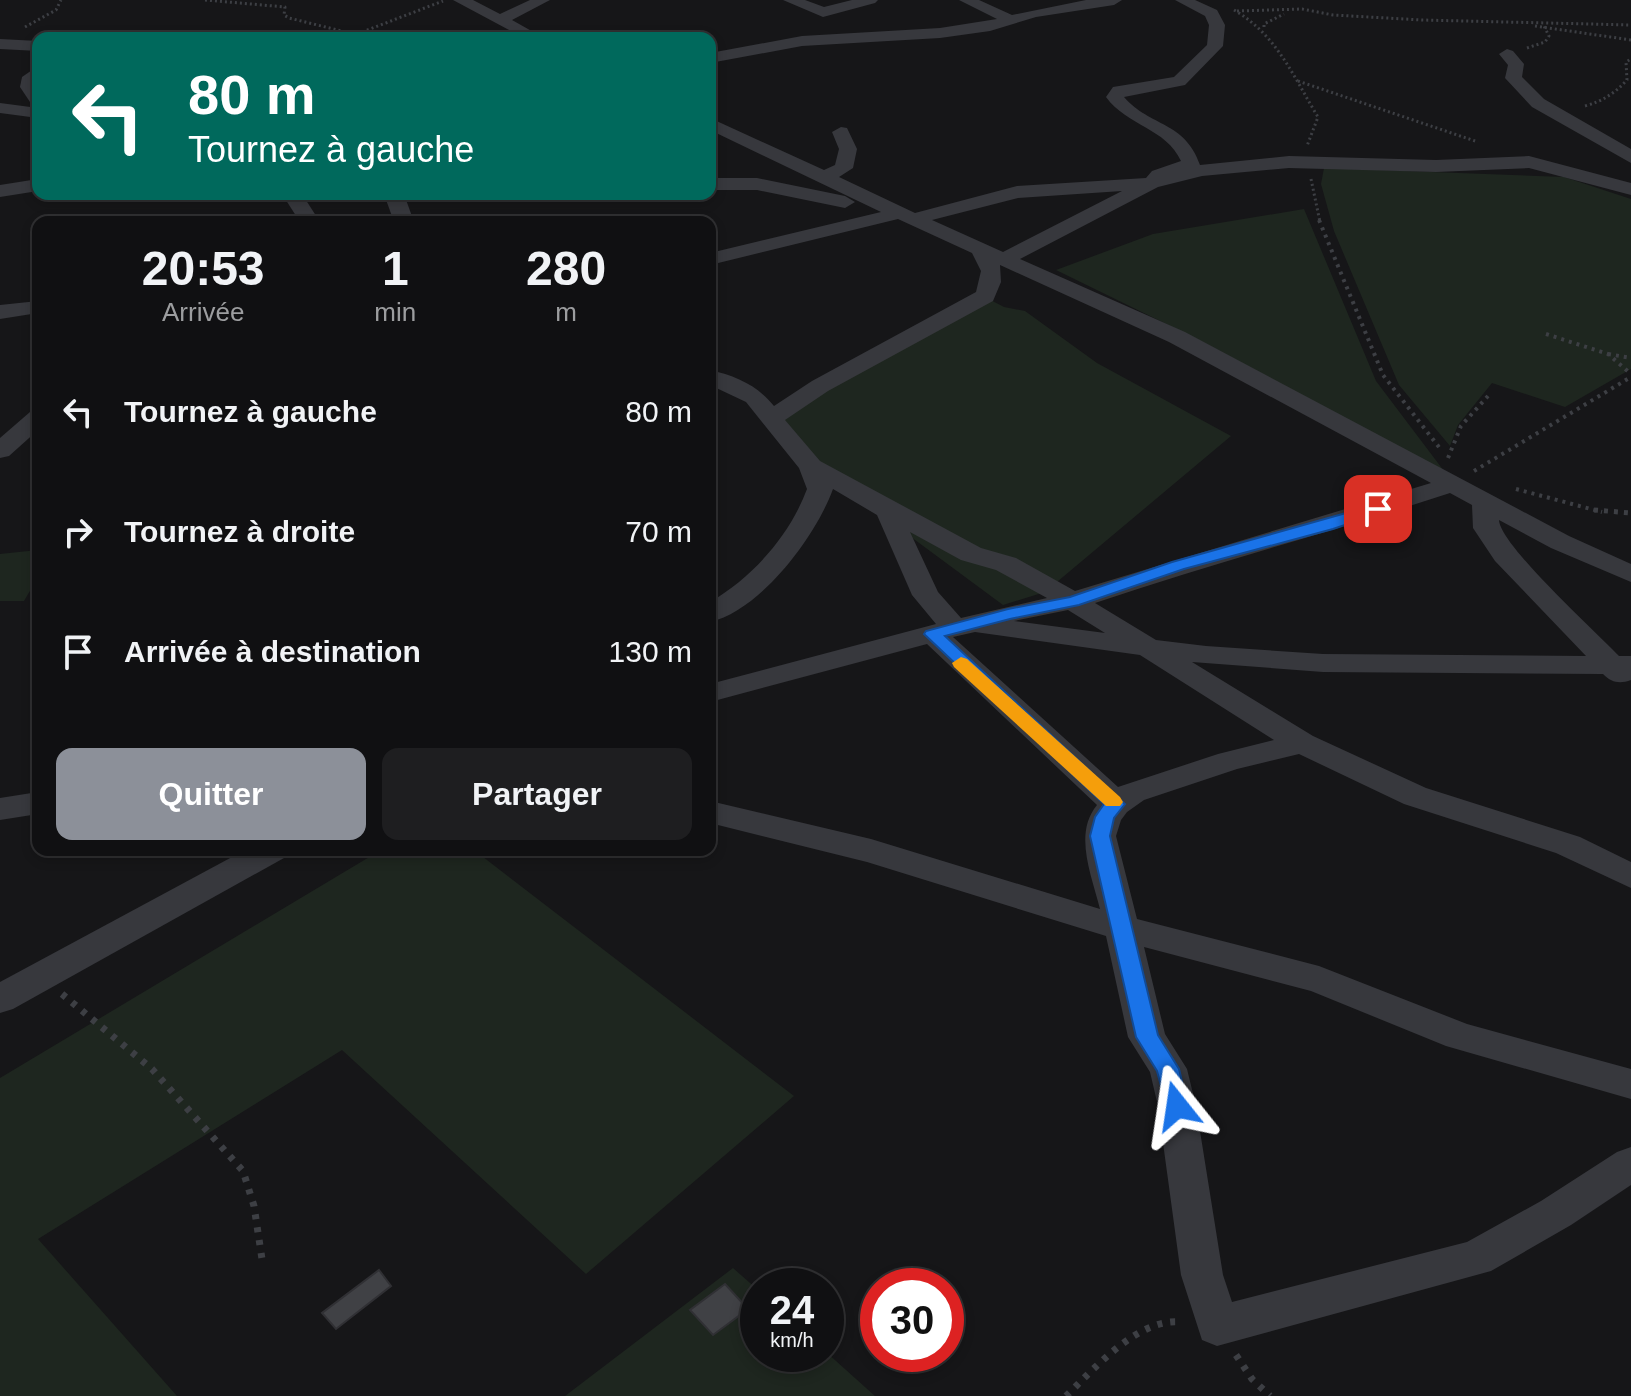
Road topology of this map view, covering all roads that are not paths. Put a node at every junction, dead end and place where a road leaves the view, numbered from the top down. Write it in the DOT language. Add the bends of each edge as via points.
graph roads {
  1 [pos="461,0"];
  2 [pos="542,0"];
  3 [pos="791,0"];
  4 [pos="870,0"];
  5 [pos="967,0"];
  6 [pos="1114,0"];
  7 [pos="1183,0"];
  8 [pos="500,20"];
  9 [pos="1011,20"];
  10 [pos="524,32"];
  11 [pos="5,44"];
  12 [pos="32,46"];
  13 [pos="1507,54"];
  14 [pos="716,57"];
  15 [pos="0,108"];
  16 [pos="32,112"];
  17 [pos="716,126"];
  18 [pos="841,132"];
  19 [pos="1631,157"];
  20 [pos="823,177"];
  21 [pos="1151,183"];
  22 [pos="716,184"];
  23 [pos="32,186"];
  24 [pos="1631,189"];
  25 [pos="0,191"];
  26 [pos="874,200"];
  27 [pos="907,216"];
  28 [pos="980,249"];
  29 [pos="716,258"];
  30 [pos="1005,259"];
  31 [pos="32,308"];
  32 [pos="0,312"];
  33 [pos="716,379"];
  34 [pos="770,419"];
  35 [pos="32,422"];
  36 [pos="0,451"];
  37 [pos="811,466"];
  38 [pos="1456,473"];
  39 [pos="1483,490"];
  40 [pos="889,511"];
  41 [pos="1631,574"];
  42 [pos="1073,601"];
  43 [pos="716,610"];
  44 [pos="953,629"];
  45 [pos="1152,648"];
  46 [pos="1625,672"];
  47 [pos="716,691"];
  48 [pos="1302,743"];
  49 [pos="32,804"];
  50 [pos="1116,804"];
  51 [pos="0,809"];
  52 [pos="716,813"];
  53 [pos="261,856"];
  54 [pos="1631,876"];
  55 [pos="1121,928"];
  56 [pos="0,999"];
  57 [pos="1631,1084"];
  58 [pos="1631,1164"];
  1 -- 8 [label="street"];
  2 -- 8 [label="street"];
  3 -- 4 [label="street" via="823,12"];
  5 -- 9 [label="street"];
  6 -- 9 [label="street"];
  7 -- 21 [label="street" via="1212,13 1215,46 1179,81 1119,91 1115,97 1120,106 1181,142 1191,164"];
  8 -- 10 [label="street"];
  9 -- 14 [label="street" via="940,33 802,41"];
  11 -- 12 [label="street"];
  13 -- 19 [label="street" via="1516,64 1513,78 1538,103"];
  15 -- 16 [label="street"];
  17 -- 20 [label="street"];
  18 -- 20 [label="street" via="848,149 844,168"];
  20 -- 26 [label="street"];
  21 -- 24 [label="street" via="1201,170 1308,163 1529,162"];
  21 -- 27 [label="street" via="1017,192"];
  21 -- 30 [label="street"];
  22 -- 26 [label="street" via="769,186 858,205"];
  23 -- 25 [label="street"];
  26 -- 27 [label="street"];
  27 -- 28 [label="street"];
  27 -- 29 [label="street"];
  28 -- 30 [label="street"];
  28 -- 34 [label="street" via="992,267 985,296"];
  30 -- 38 [label="street"];
  31 -- 32 [label="street"];
  33 -- 34 [label="street" via="745,390"];
  34 -- 37 [label="street"];
  35 -- 36 [label="street"];
  37 -- 40 [label="street"];
  37 -- 43 [label="street" via="820,489 811,511 775,562 751,587"];
  38 -- 39 [label="street"];
  38 -- 42 [label="street" via="1328,525"];
  39 -- 41 [label="street" via="1560,542"];
  39 -- 46 [label="street" via="1486,528 1505,555"];
  40 -- 42 [label="street"];
  40 -- 44 [label="street" via="926,595"];
  42 -- 44 [label="street"];
  42 -- 45 [label="street"];
  44 -- 45 [label="street"];
  44 -- 47 [label="street"];
  44 -- 50 [label="street"];
  45 -- 46 [label="street" via="1323,663"];
  45 -- 48 [label="street"];
  48 -- 50 [label="street" via="1215,765 1133,792"];
  48 -- 54 [label="street" via="1415,796 1568,845"];
  49 -- 51 [label="street"];
  50 -- 55 [label="street" via="1105,817 1100,836"];
  52 -- 55 [label="street" via="871,851"];
  53 -- 56 [label="street"];
  55 -- 57 [label="street" via="1319,980 1459,1036"];
  55 -- 58 [label="street" via="1147,1037 1168,1069 1177,1106 1202,1275 1217,1326 1476,1258"];
}
